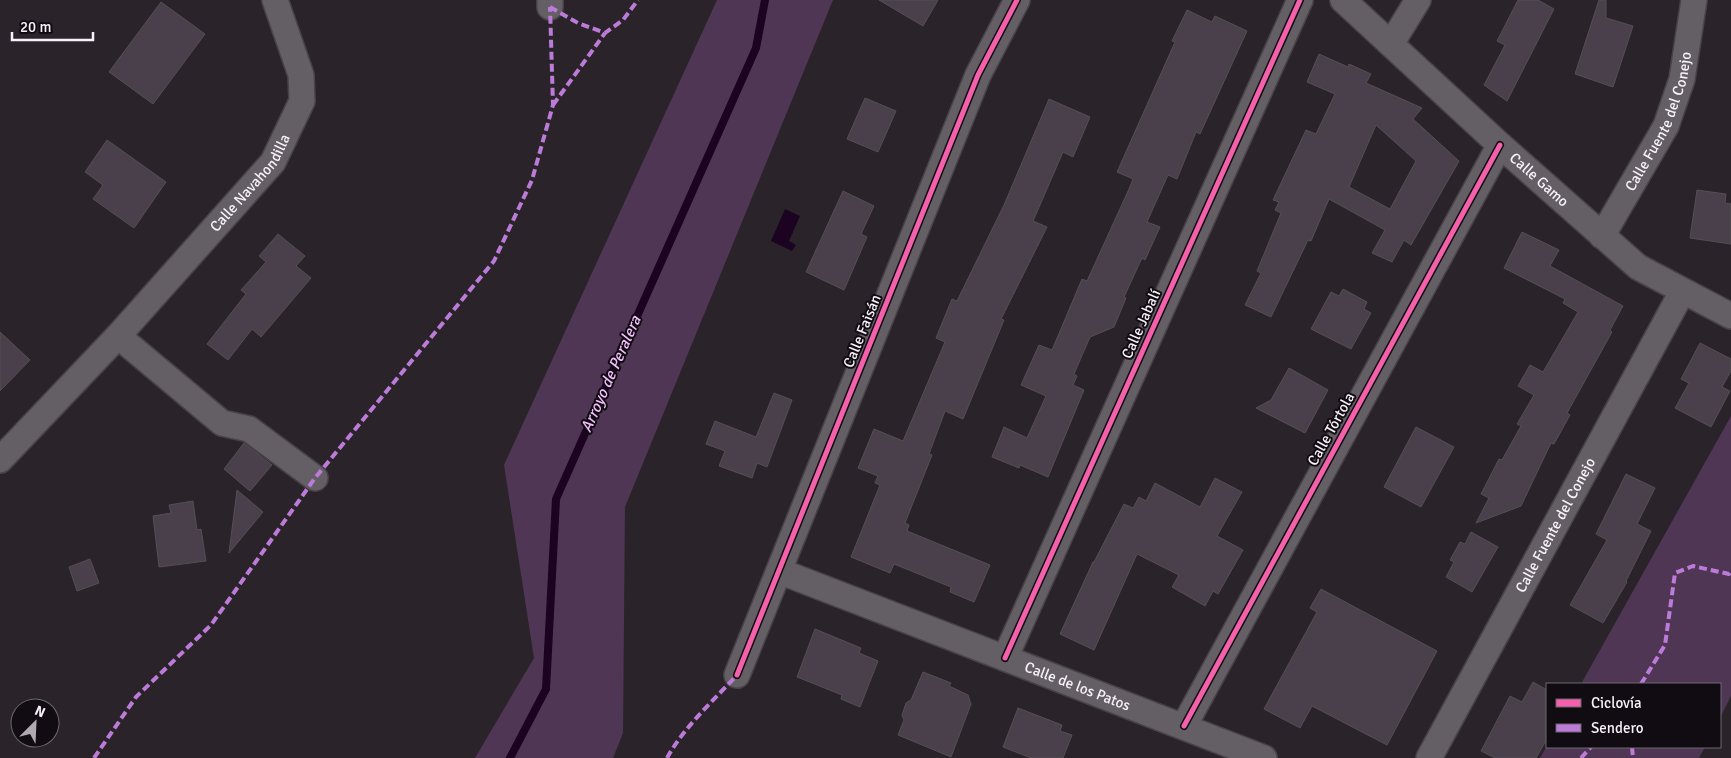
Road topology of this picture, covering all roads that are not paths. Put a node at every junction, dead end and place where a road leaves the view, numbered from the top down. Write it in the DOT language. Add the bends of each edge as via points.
graph roads {
  1 [pos="275,0"];
  2 [pos="1017,0"];
  3 [pos="1300,0"];
  4 [pos="1343,0"];
  5 [pos="1418,0"];
  6 [pos="1694,0"];
  7 [pos="1391,44"];
  8 [pos="1500,144"];
  9 [pos="1602,236"];
  10 [pos="1682,292"];
  11 [pos="1731,316"];
  12 [pos="118,336"];
  13 [pos="0,460"];
  14 [pos="315,478"];
  15 [pos="779,571"];
  16 [pos="1005,658"];
  17 [pos="737,675"];
  18 [pos="1184,726"];
  19 [pos="1264,758"];
  20 [pos="1429,758"];
  1 -- 12 [label="street, Calle Navahondilla" via="301,76 302,101 273,162"];
  2 -- 15 [label="street, Calle Faisán" via="978,76"];
  3 -- 16 [label="street, Calle Jabalí"];
  4 -- 7 [label="street, Calle Gamo"];
  5 -- 7 [label="street"];
  6 -- 9 [label="street, Calle Fuente del Conejo" via="1682,79 1666,126"];
  7 -- 8 [label="street, Calle Gamo"];
  8 -- 9 [label="street, Calle Gamo"];
  8 -- 18 [label="street, Calle Tórtola"];
  9 -- 10 [label="street, Calle Gamo" via="1638,267"];
  10 -- 11 [label="street, Calle Gamo"];
  10 -- 20 [label="street, Calle Fuente del Conejo"];
  12 -- 13 [label="street, Calle Navahondilla"];
  12 -- 14 [label="street" via="222,423 249,429"];
  15 -- 16 [label="street, Calle de los Patos"];
  15 -- 17 [label="street, Calle Faisán"];
  16 -- 18 [label="street, Calle de los Patos"];
  18 -- 19 [label="street, Calle de los Patos"];
}
